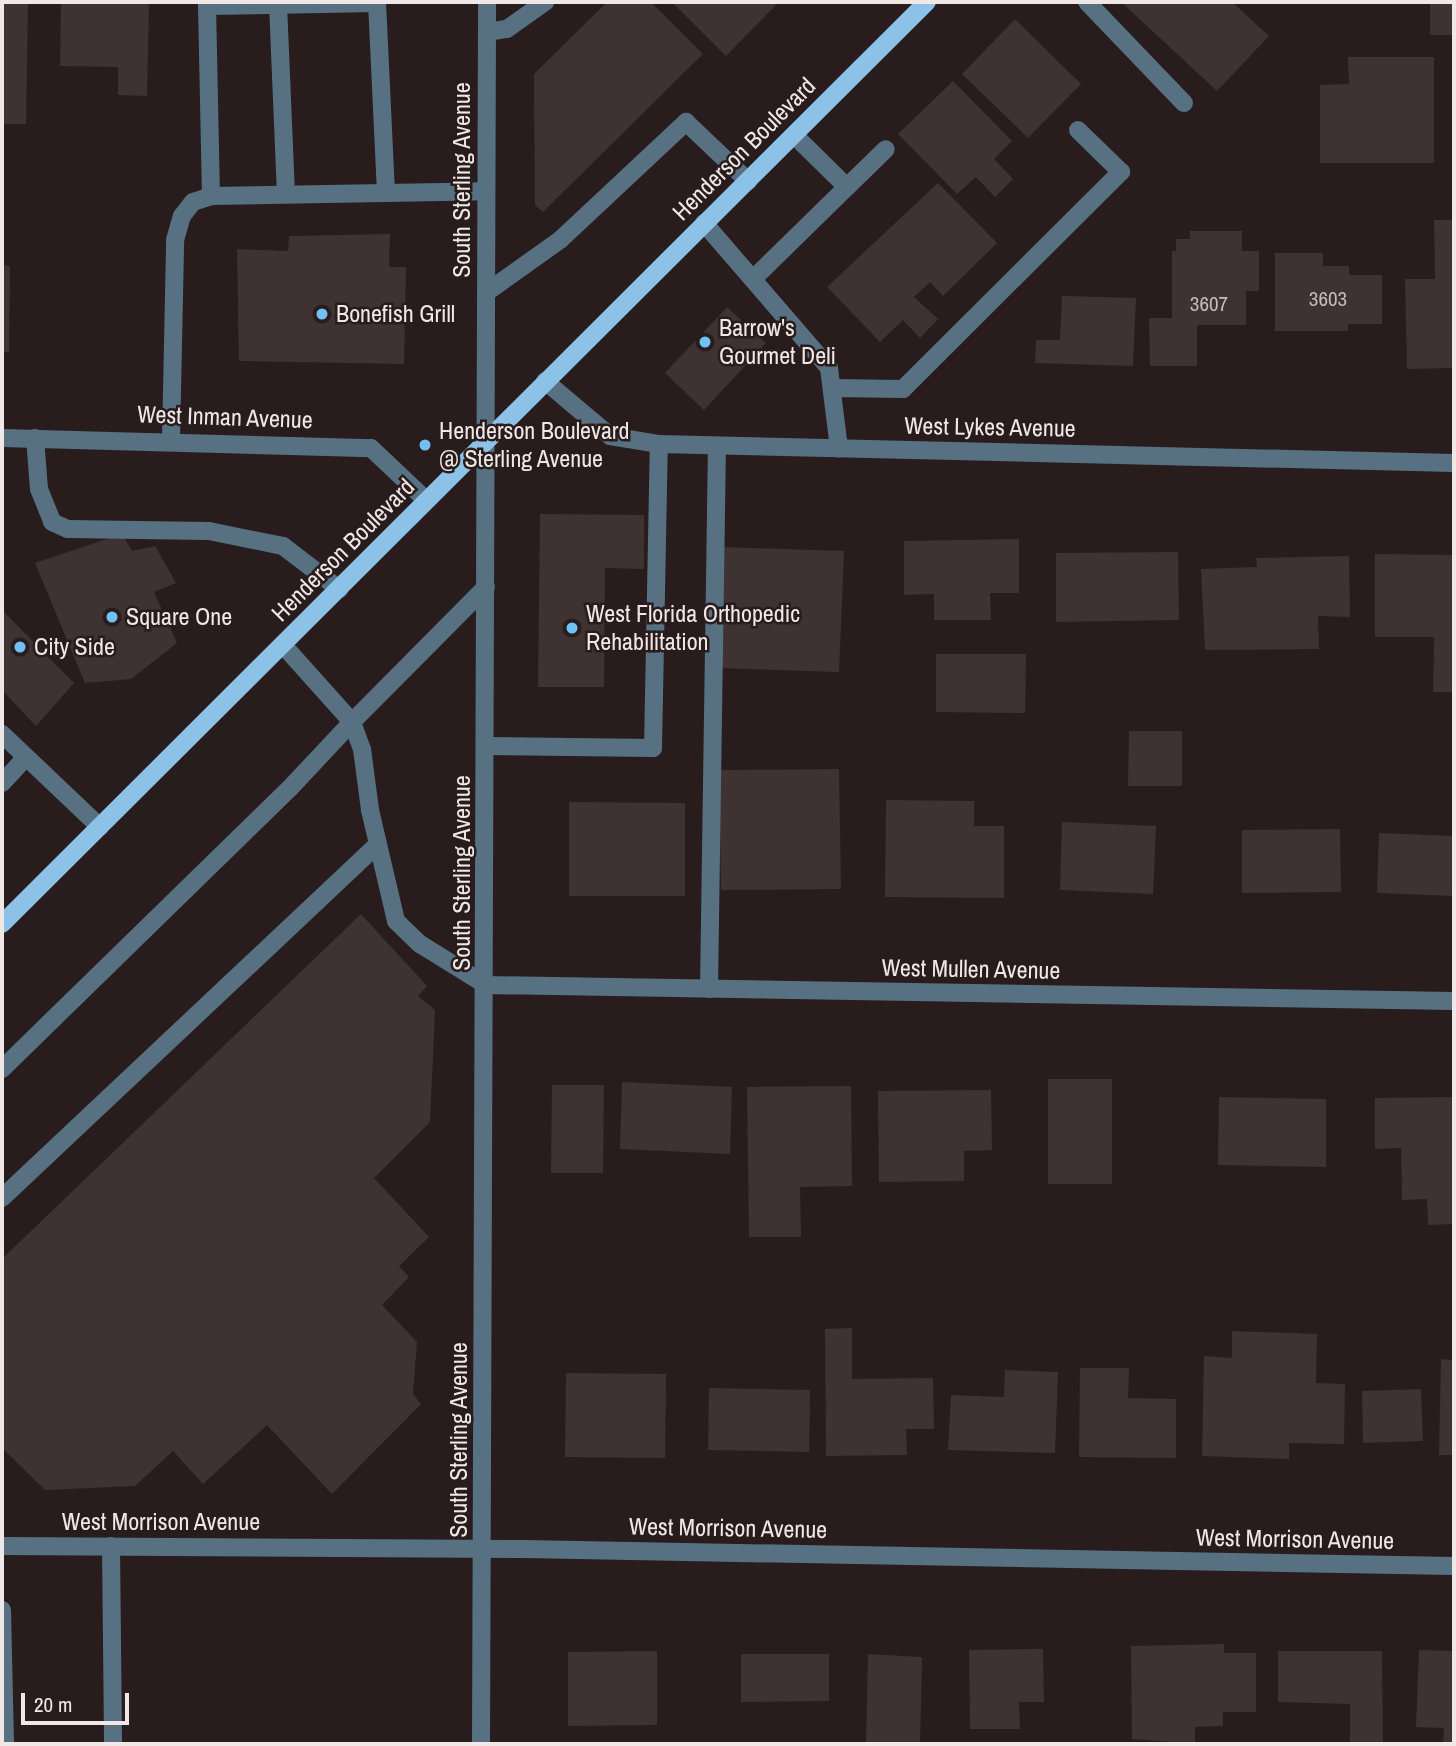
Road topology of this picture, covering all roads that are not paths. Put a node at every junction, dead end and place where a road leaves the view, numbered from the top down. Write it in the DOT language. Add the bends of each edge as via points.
graph roads {
  1 [pos="377,2"];
  2 [pos="487,2"];
  3 [pos="545,2"];
  4 [pos="927,2"];
  5 [pos="1087,2"];
  6 [pos="278,4"];
  7 [pos="487,32"];
  8 [pos="1184,103"];
  9 [pos="1078,130"];
  10 [pos="794,135"];
  11 [pos="886,149"];
  12 [pos="748,181"];
  13 [pos="848,187"];
  14 [pos="486,191"];
  15 [pos="386,192"];
  16 [pos="286,194"];
  17 [pos="211,196"];
  18 [pos="705,223"];
  19 [pos="753,279"];
  20 [pos="487,292"];
  21 [pos="545,381"];
  22 [pos="831,388"];
  23 [pos="2,438"];
  24 [pos="35,438"];
  25 [pos="171,439"];
  26 [pos="486,440"];
  27 [pos="659,444"];
  28 [pos="717,446"];
  29 [pos="839,448"];
  30 [pos="1454,463"];
  31 [pos="426,500"];
  32 [pos="485,587"];
  33 [pos="339,589"];
  34 [pos="283,645"];
  35 [pos="352,722"];
  36 [pos="2,734"];
  37 [pos="486,746"];
  38 [pos="26,757"];
  39 [pos="2,783"];
  40 [pos="100,827"];
  41 [pos="377,845"];
  42 [pos="2,924"];
  43 [pos="486,985"];
  44 [pos="709,989"];
  45 [pos="1454,1001"];
  46 [pos="2,1069"];
  47 [pos="2,1198"];
  48 [pos="2,1546"];
  49 [pos="111,1546"];
  50 [pos="482,1549"];
  51 [pos="1454,1566"];
  52 [pos="2,1610"];
  53 [pos="5,1744"];
  54 [pos="113,1744"];
  55 [pos="481,1744"];
  1 -- 6 [label="street"];
  1 -- 15 [label="street"];
  2 -- 7 [label="street, South Sterling Avenue"];
  3 -- 7 [label="street" via="507,29"];
  4 -- 10 [label="main road, Henderson Boulevard"];
  5 -- 8 [label="street"];
  6 -- 16 [label="street"];
  6 -- 17 [label="street" via="207,6"];
  7 -- 14 [label="street, South Sterling Avenue"];
  9 -- 22 [label="street" via="1121,172 903,389"];
  10 -- 12 [label="main road, Henderson Boulevard"];
  10 -- 13 [label="street"];
  11 -- 13 [label="street"];
  12 -- 18 [label="main road, Henderson Boulevard"];
  12 -- 20 [label="street" via="686,122 560,240"];
  13 -- 19 [label="street"];
  14 -- 15 [label="street"];
  14 -- 20 [label="street, South Sterling Avenue"];
  15 -- 16 [label="street"];
  16 -- 17 [label="street"];
  17 -- 25 [label="street" via="193,202 181,216 175,240"];
  18 -- 19 [label="street"];
  18 -- 21 [label="main road, Henderson Boulevard"];
  19 -- 22 [label="street" via="829,368"];
  20 -- 26 [label="street, South Sterling Avenue"];
  21 -- 26 [label="main road, Henderson Boulevard"];
  21 -- 27 [label="street, West Lykes Avenue" via="610,436"];
  22 -- 29 [label="street"];
  23 -- 24 [label="street, West Inman Avenue"];
  24 -- 25 [label="street, West Inman Avenue"];
  24 -- 33 [label="street" via="38,489 52,522 68,530 209,531 282,546"];
  25 -- 31 [label="street, West Inman Avenue" via="371,448"];
  26 -- 31 [label="main road, Henderson Boulevard"];
  26 -- 32 [label="street, South Sterling Avenue"];
  27 -- 28 [label="street, West Lykes Avenue"];
  27 -- 37 [label="street" via="653,748"];
  28 -- 29 [label="street, West Lykes Avenue"];
  28 -- 44 [label="street"];
  29 -- 30 [label="street, West Lykes Avenue"];
  31 -- 33 [label="main road, Henderson Boulevard"];
  32 -- 35 [label="street"];
  32 -- 37 [label="street, South Sterling Avenue"];
  33 -- 34 [label="main road, Henderson Boulevard"];
  34 -- 35 [label="street"];
  34 -- 40 [label="main road, Henderson Boulevard"];
  35 -- 41 [label="street" via="362,749"];
  35 -- 46 [label="street"];
  36 -- 38 [label="street"];
  37 -- 43 [label="street, South Sterling Avenue"];
  38 -- 39 [label="street"];
  38 -- 40 [label="street"];
  40 -- 42 [label="main road, Henderson Boulevard"];
  41 -- 43 [label="street" via="396,921 420,944"];
  41 -- 47 [label="street"];
  43 -- 44 [label="street, West Mullen Avenue"];
  43 -- 50 [label="street, South Sterling Avenue"];
  44 -- 45 [label="street, West Mullen Avenue"];
  48 -- 49 [label="street, West Morrison Avenue"];
  49 -- 50 [label="street, West Morrison Avenue"];
  49 -- 54 [label="street"];
  50 -- 51 [label="street, West Morrison Avenue"];
  50 -- 55 [label="street, South Sterling Avenue"];
  52 -- 53 [label="street"];
}
